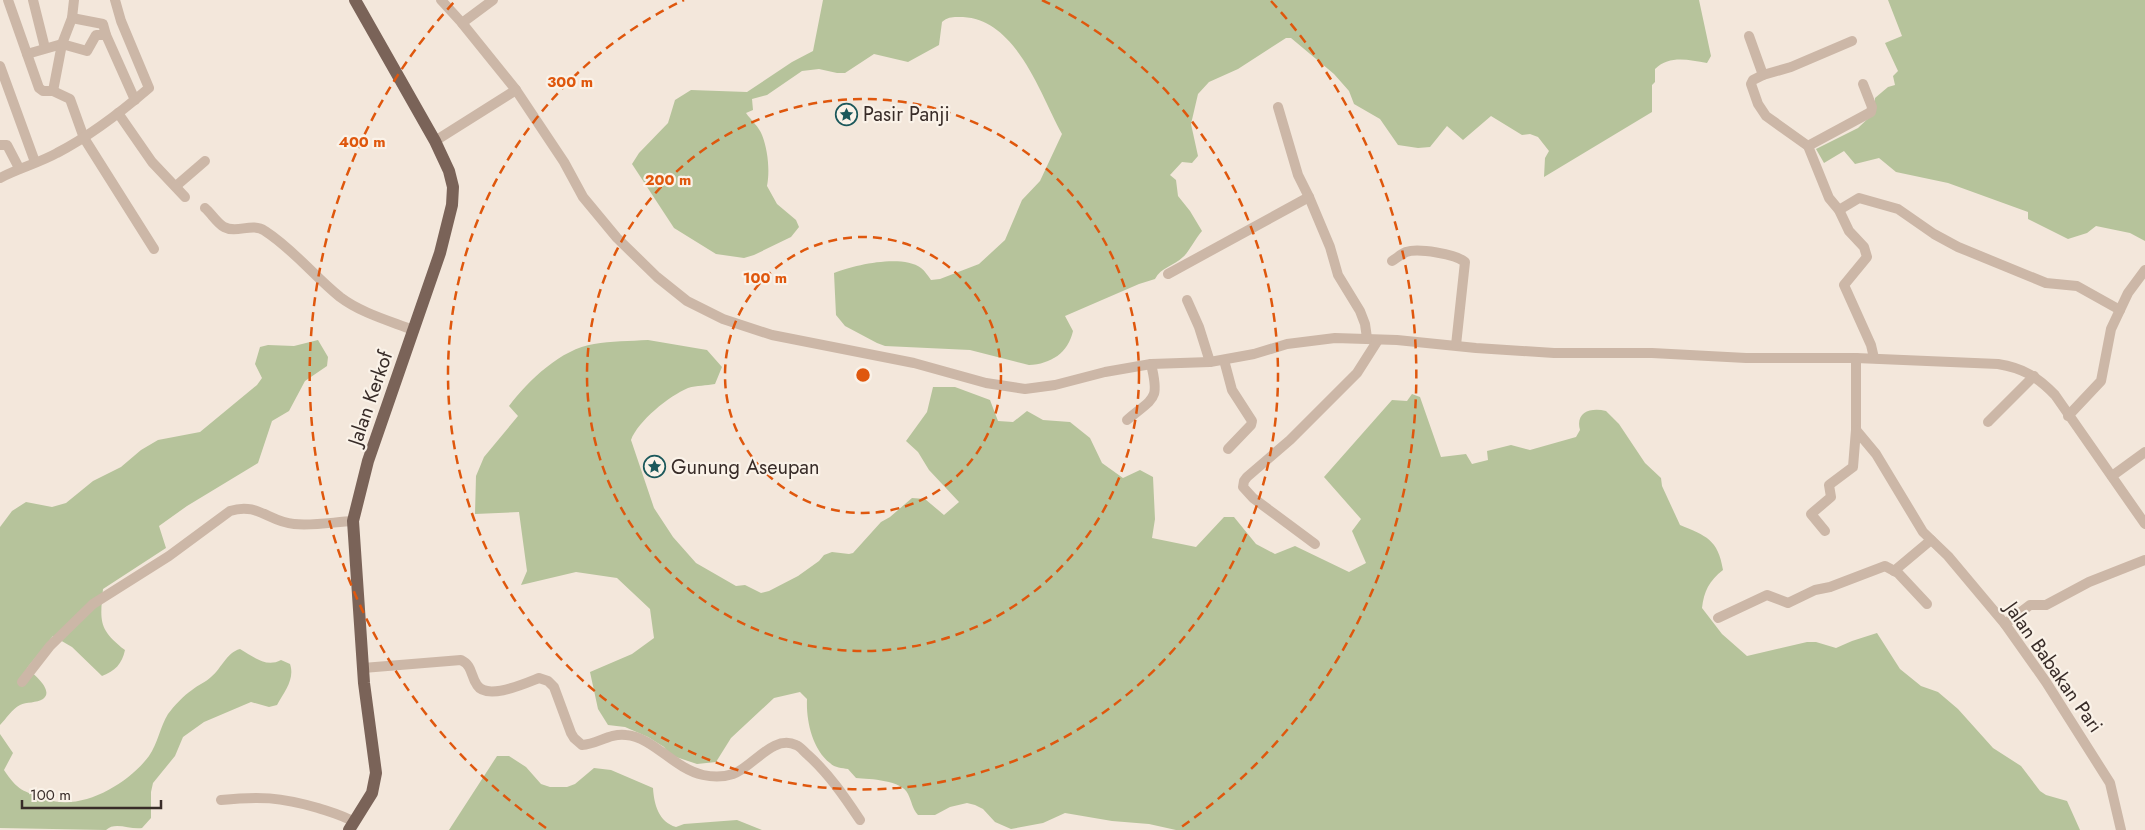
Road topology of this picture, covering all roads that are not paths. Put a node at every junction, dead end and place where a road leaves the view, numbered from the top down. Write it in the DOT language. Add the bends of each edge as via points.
graph roads {
  1 [pos="8,0"];
  2 [pos="33,0"];
  3 [pos="74,0"];
  4 [pos="115,0"];
  5 [pos="355,0"];
  6 [pos="441,0"];
  7 [pos="493,0"];
  8 [pos="72,18"];
  9 [pos="121,21"];
  10 [pos="462,23"];
  11 [pos="103,24"];
  12 [pos="106,35"];
  13 [pos="1749,36"];
  14 [pos="1852,41"];
  15 [pos="62,44"];
  16 [pos="45,48"];
  17 [pos="27,54"];
  18 [pos="0,66"];
  19 [pos="1762,75"];
  20 [pos="1862,84"];
  21 [pos="516,90"];
  22 [pos="53,91"];
  23 [pos="135,100"];
  24 [pos="1278,107"];
  25 [pos="118,113"];
  26 [pos="84,138"];
  27 [pos="436,141"];
  28 [pos="0,145"];
  29 [pos="1808,146"];
  30 [pos="205,161"];
  31 [pos="35,162"];
  32 [pos="19,168"];
  33 [pos="0,178"];
  34 [pos="176,186"];
  35 [pos="1309,196"];
  36 [pos="185,197"];
  37 [pos="205,208"];
  38 [pos="1839,210"];
  39 [pos="154,249"];
  40 [pos="1392,261"];
  41 [pos="2145,270"];
  42 [pos="1168,274"];
  43 [pos="1187,300"];
  44 [pos="2120,310"];
  45 [pos="414,330"];
  46 [pos="1367,338"];
  47 [pos="1378,340"];
  48 [pos="1456,345"];
  49 [pos="1856,358"];
  50 [pos="1874,358"];
  51 [pos="1224,360"];
  52 [pos="1210,362"];
  53 [pos="1151,364"];
  54 [pos="2034,376"];
  55 [pos="2068,416"];
  56 [pos="1127,420"];
  57 [pos="1988,422"];
  58 [pos="1856,430"];
  59 [pos="1228,448"];
  60 [pos="2145,452"];
  61 [pos="2112,476"];
  62 [pos="353,521"];
  63 [pos="2145,524"];
  64 [pos="1825,531"];
  65 [pos="1931,540"];
  66 [pos="1314,544"];
  67 [pos="2145,560"];
  68 [pos="1894,571"];
  69 [pos="1927,604"];
  70 [pos="1718,618"];
  71 [pos="2005,624"];
  72 [pos="363,668"];
  73 [pos="22,682"];
  74 [pos="221,800"];
  75 [pos="860,820"];
  76 [pos="351,826"];
  77 [pos="2121,830"];
  1 -- 17 [label="street"];
  2 -- 16 [label="street"];
  3 -- 8 [label="street"];
  4 -- 9 [label="street"];
  5 -- 27 [label="main road, Jalan Kerkof"];
  6 -- 10 [label="street"];
  7 -- 10 [label="street"];
  8 -- 11 [label="street"];
  8 -- 15 [label="street"];
  9 -- 11 [label="street"];
  9 -- 23 [label="street" via="150,88"];
  10 -- 21 [label="street"];
  11 -- 12 [label="street"];
  12 -- 15 [label="street" via="96,35 85,52"];
  12 -- 23 [label="street"];
  13 -- 19 [label="street"];
  14 -- 19 [label="street"];
  15 -- 16 [label="street"];
  15 -- 22 [label="street"];
  16 -- 17 [label="street"];
  17 -- 22 [label="street" via="39,88"];
  18 -- 31 [label="street"];
  19 -- 29 [label="street" via="1751,84 1762,111"];
  20 -- 29 [label="street" via="1872,106 1871,112"];
  21 -- 27 [label="street"];
  21 -- 53 [label="street" via="583,197 618,238 669,288 708,312 772,336 914,363 1010,388 1038,389"];
  22 -- 26 [label="street" via="70,99"];
  23 -- 25 [label="street"];
  24 -- 35 [label="street" via="1298,175"];
  25 -- 26 [label="street"];
  25 -- 34 [label="street" via="152,162"];
  26 -- 31 [label="street"];
  26 -- 39 [label="street"];
  27 -- 45 [label="main road, Jalan Kerkof" via="449,171 453,187 452,205"];
  28 -- 32 [label="street" via="7,145"];
  29 -- 38 [label="street" via="1820,170 1827,195"];
  30 -- 34 [label="street"];
  31 -- 32 [label="street"];
  32 -- 33 [label="street"];
  34 -- 36 [label="street"];
  35 -- 42 [label="street"];
  35 -- 46 [label="street" via="1338,275 1365,324"];
  37 -- 45 [label="street" via="224,226 264,230 341,298"];
  38 -- 44 [label="street" via="1859,198 1898,209 1958,247 2046,283 2077,286"];
  38 -- 50 [label="street" via="1849,231 1867,253 1862,265 1844,285 1871,344"];
  40 -- 48 [label="street" via="1413,251 1444,254 1465,262"];
  41 -- 44 [label="street"];
  43 -- 52 [label="street"];
  44 -- 55 [label="street" via="2110,329 2101,381"];
  45 -- 62 [label="main road, Jalan Kerkof" via="371,453"];
  46 -- 47 [label="street"];
  46 -- 51 [label="street" via="1287,344"];
  47 -- 48 [label="street"];
  47 -- 66 [label="street" via="1357,373 1244,481 1243,487 1253,498"];
  48 -- 49 [label="street" via="1554,353"];
  49 -- 50 [label="street"];
  49 -- 58 [label="street"];
  50 -- 54 [label="street" via="1998,364 2021,369"];
  51 -- 52 [label="street"];
  51 -- 59 [label="street" via="1232,390 1252,421"];
  52 -- 53 [label="street"];
  53 -- 56 [label="street" via="1157,386 1155,395"];
  54 -- 55 [label="street" via="2055,395"];
  54 -- 57 [label="street"];
  55 -- 61 [label="street"];
  58 -- 64 [label="street" via="1853,467 1832,481 1828,488 1831,497 1811,514"];
  58 -- 65 [label="street, Jalan Babakan Pari" via="1876,454 1912,515"];
  60 -- 61 [label="street"];
  61 -- 63 [label="street"];
  62 -- 72 [label="main road, Jalan Kerkof"];
  62 -- 73 [label="street" via="292,524 253,509 230,511 169,556 93,604 50,646"];
  65 -- 68 [label="street"];
  65 -- 71 [label="street, Jalan Babakan Pari"];
  67 -- 71 [label="street" via="2090,582 2046,605 2030,605"];
  68 -- 69 [label="street"];
  68 -- 70 [label="street" via="1889,567 1879,567 1788,603 1767,595"];
  71 -- 77 [label="street, Jalan Babakan Pari" via="2110,784"];
  72 -- 75 [label="street" via="461,660 468,663 477,686 483,690 503,691 539,678 554,687 571,733 582,745 611,735 627,735 644,740 684,769 704,775 734,774 775,745 797,745 834,781"];
  72 -- 76 [label="main road, Jalan Kerkof" via="376,773 372,793"];
  74 -- 76 [label="street" via="280,798 343,815"];
}
